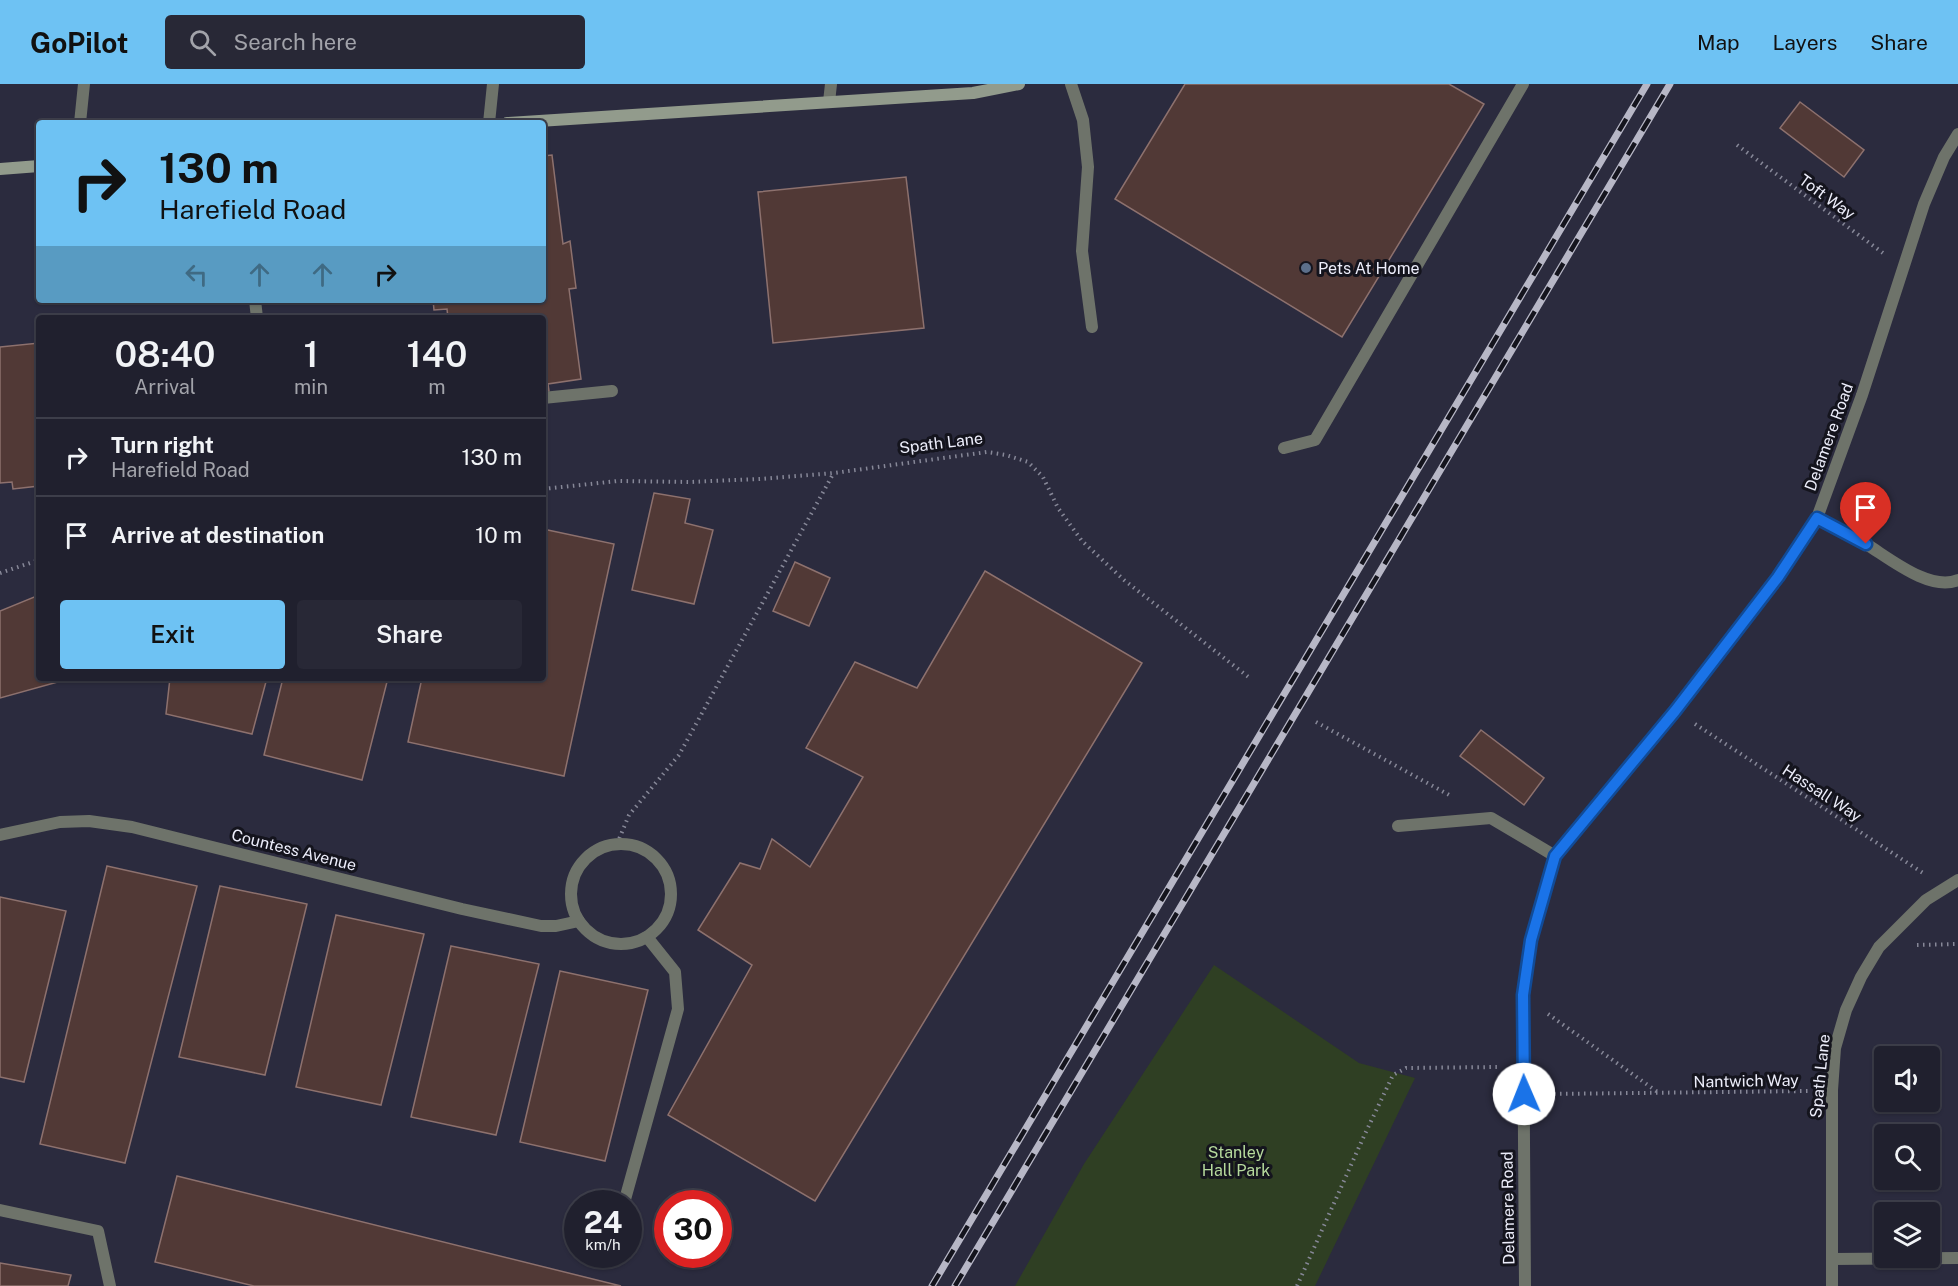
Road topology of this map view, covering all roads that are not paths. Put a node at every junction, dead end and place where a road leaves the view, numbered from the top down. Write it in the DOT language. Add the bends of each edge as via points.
graph roads {
  1 [pos="84,84"];
  2 [pos="493,84"];
  3 [pos="831,84"];
  4 [pos="1019,84"];
  5 [pos="1071,84"];
  6 [pos="1523,84"];
  7 [pos="829,102"];
  8 [pos="80,120"];
  9 [pos="489,120"];
  10 [pos="546,120"];
  11 [pos="1958,134"];
  12 [pos="36,166"];
  13 [pos="0,169"];
  14 [pos="1092,327"];
  15 [pos="612,391"];
  16 [pos="546,398"];
  17 [pos="1284,448"];
  18 [pos="1817,518"];
  19 [pos="1958,580"];
  20 [pos="1398,826"];
  21 [pos="0,835"];
  22 [pos="1555,856"];
  23 [pos="1958,880"];
  24 [pos="579,921"];
  25 [pos="647,937"];
  26 [pos="628,1190"];
  27 [pos="0,1210"];
  28 [pos="1958,1258"];
  29 [pos="1832,1259"];
  30 [pos="110,1286"];
  31 [pos="1526,1286"];
  32 [pos="1832,1286"];
  1 -- 8 [label="street"];
  2 -- 9 [label="street"];
  3 -- 7 [label="street"];
  4 -- 7 [label="street" via="973,93"];
  5 -- 14 [label="street" via="1083,120 1088,167 1082,251"];
  6 -- 17 [label="street" via="1315,440"];
  7 -- 10 [label="street"];
  11 -- 18 [label="street, Delamere Road" via="1924,204"];
  12 -- 13 [label="street"];
  15 -- 16 [label="street"];
  18 -- 19 [label="street" via="1915,575 1952,583"];
  18 -- 22 [label="street, Delamere Road" via="1778,577 1675,711"];
  20 -- 22 [label="street" via="1491,818"];
  21 -- 24 [label="street, Countess Avenue" via="60,822 89,821 132,827 541,926"];
  22 -- 31 [label="street, Delamere Road" via="1531,940 1523,995"];
  23 -- 29 [label="street, Spath Lane" via="1926,900 1879,947 1846,1010 1836,1048 1832,1090"];
  24 -- 25 [label="street" via="589,933 618,944"];
  24 -- 25 [label="street" via="572,905 576,871 601,848 634,845 661,864 672,895 669,911"];
  25 -- 26 [label="street" via="675,972 678,1009"];
  27 -- 30 [label="street" via="98,1231"];
  28 -- 29 [label="street"];
  29 -- 32 [label="street, Spath Lane"];
}
